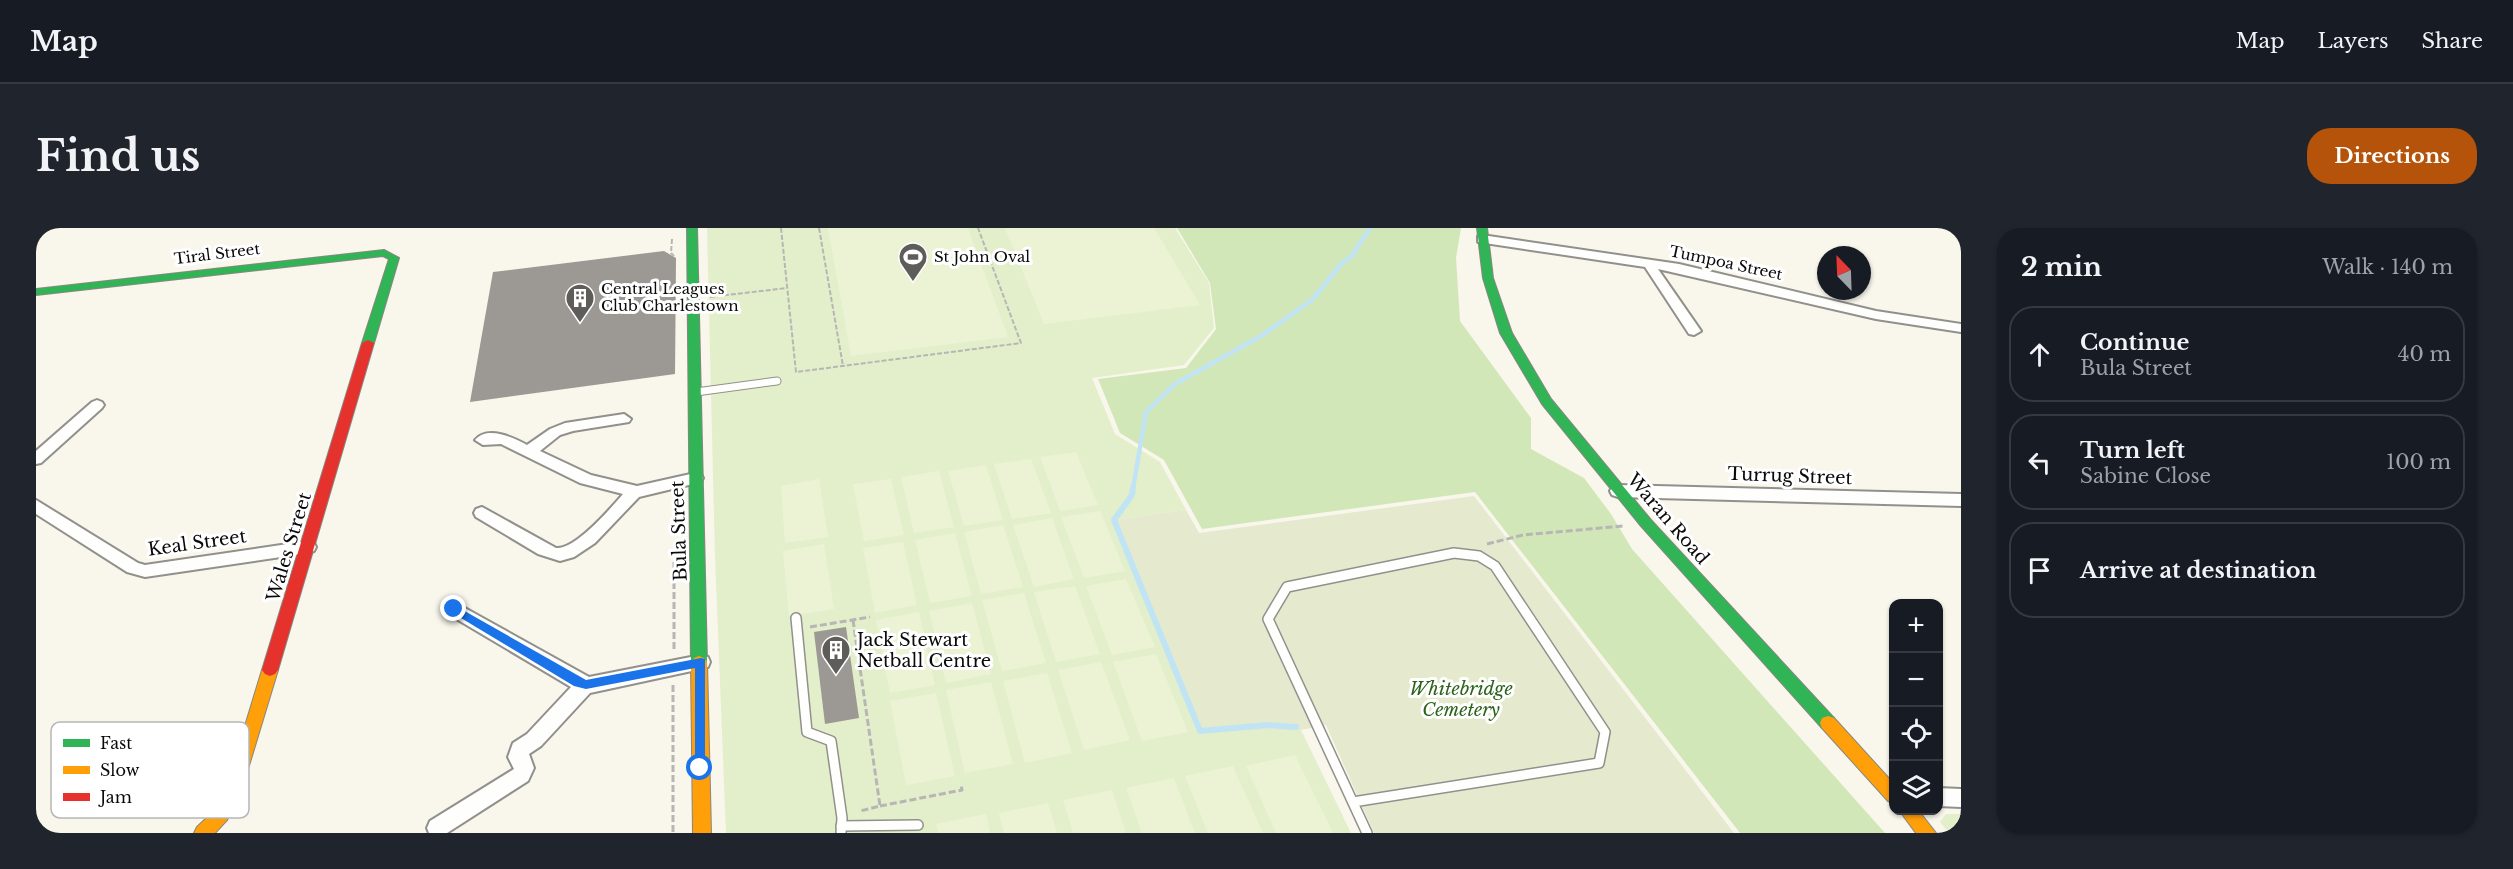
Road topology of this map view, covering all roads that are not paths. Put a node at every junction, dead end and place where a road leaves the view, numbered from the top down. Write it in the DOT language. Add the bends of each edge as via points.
graph roads {
  1 [pos="692,228"];
  2 [pos="1482,233"];
  3 [pos="394,264"];
  4 [pos="1649,264"];
  5 [pos="36,292"];
  6 [pos="1961,328"];
  7 [pos="1694,331"];
  8 [pos="777,381"];
  9 [pos="695,392"];
  10 [pos="97,405"];
  11 [pos="624,419"];
  12 [pos="483,440"];
  13 [pos="529,451"];
  14 [pos="36,459"];
  15 [pos="695,478"];
  16 [pos="1618,491"];
  17 [pos="634,492"];
  18 [pos="1961,500"];
  19 [pos="36,506"];
  20 [pos="482,513"];
  21 [pos="308,547"];
  22 [pos="454,609"];
  23 [pos="796,618"];
  24 [pos="701,662"];
  25 [pos="586,684"];
  26 [pos="249,740"];
  27 [pos="1889,792"];
  28 [pos="1943,797"];
  29 [pos="1961,798"];
  30 [pos="1353,802"];
  31 [pos="1911,815"];
  32 [pos="218,818"];
  33 [pos="918,825"];
  34 [pos="436,828"];
  35 [pos="841,830"];
  36 [pos="203,833"];
  37 [pos="702,833"];
  38 [pos="1367,833"];
  39 [pos="1927,833"];
  1 -- 9 [label="street, Bula Street"];
  2 -- 4 [label="street, Tumpoa Street"];
  2 -- 16 [label="street, Waran Road" via="1488,278 1506,333 1546,401"];
  3 -- 5 [label="street, Tiral Street" via="391,254 371,253"];
  3 -- 21 [label="street, Wales Street"];
  4 -- 6 [label="street, Tumpoa Street" via="1702,272 1876,315"];
  4 -- 7 [label="street"];
  8 -- 9 [label="lane"];
  9 -- 15 [label="street, Bula Street"];
  10 -- 14 [label="street"];
  11 -- 13 [label="street" via="570,426"];
  12 -- 13 [label="street" via="503,439"];
  13 -- 17 [label="street" via="586,479"];
  15 -- 17 [label="street"];
  15 -- 24 [label="street, Bula Street"];
  16 -- 18 [label="street, Turrug Street"];
  16 -- 27 [label="street, Waran Road"];
  17 -- 20 [label="street" via="575,549 561,555 544,550"];
  19 -- 21 [label="street, Keal Street" via="133,568 145,571"];
  21 -- 26 [label="street, Wales Street"];
  22 -- 25 [label="street"];
  23 -- 35 [label="lane" via="807,732 831,741"];
  24 -- 25 [label="street"];
  24 -- 37 [label="street, Bula Street"];
  25 -- 34 [label="street" via="534,740 520,749 518,757 524,768 521,776"];
  28 -- 29 [label="street"];
  30 -- 30 [label="lane" via="1268,619 1287,587 1454,553 1479,556 1495,566 1605,732 1599,762"];
  30 -- 38 [label="lane"];
  31 -- 39 [label="street"];
  32 -- 36 [label="street, Wales Street"];
  33 -- 35 [label="lane"];
}
